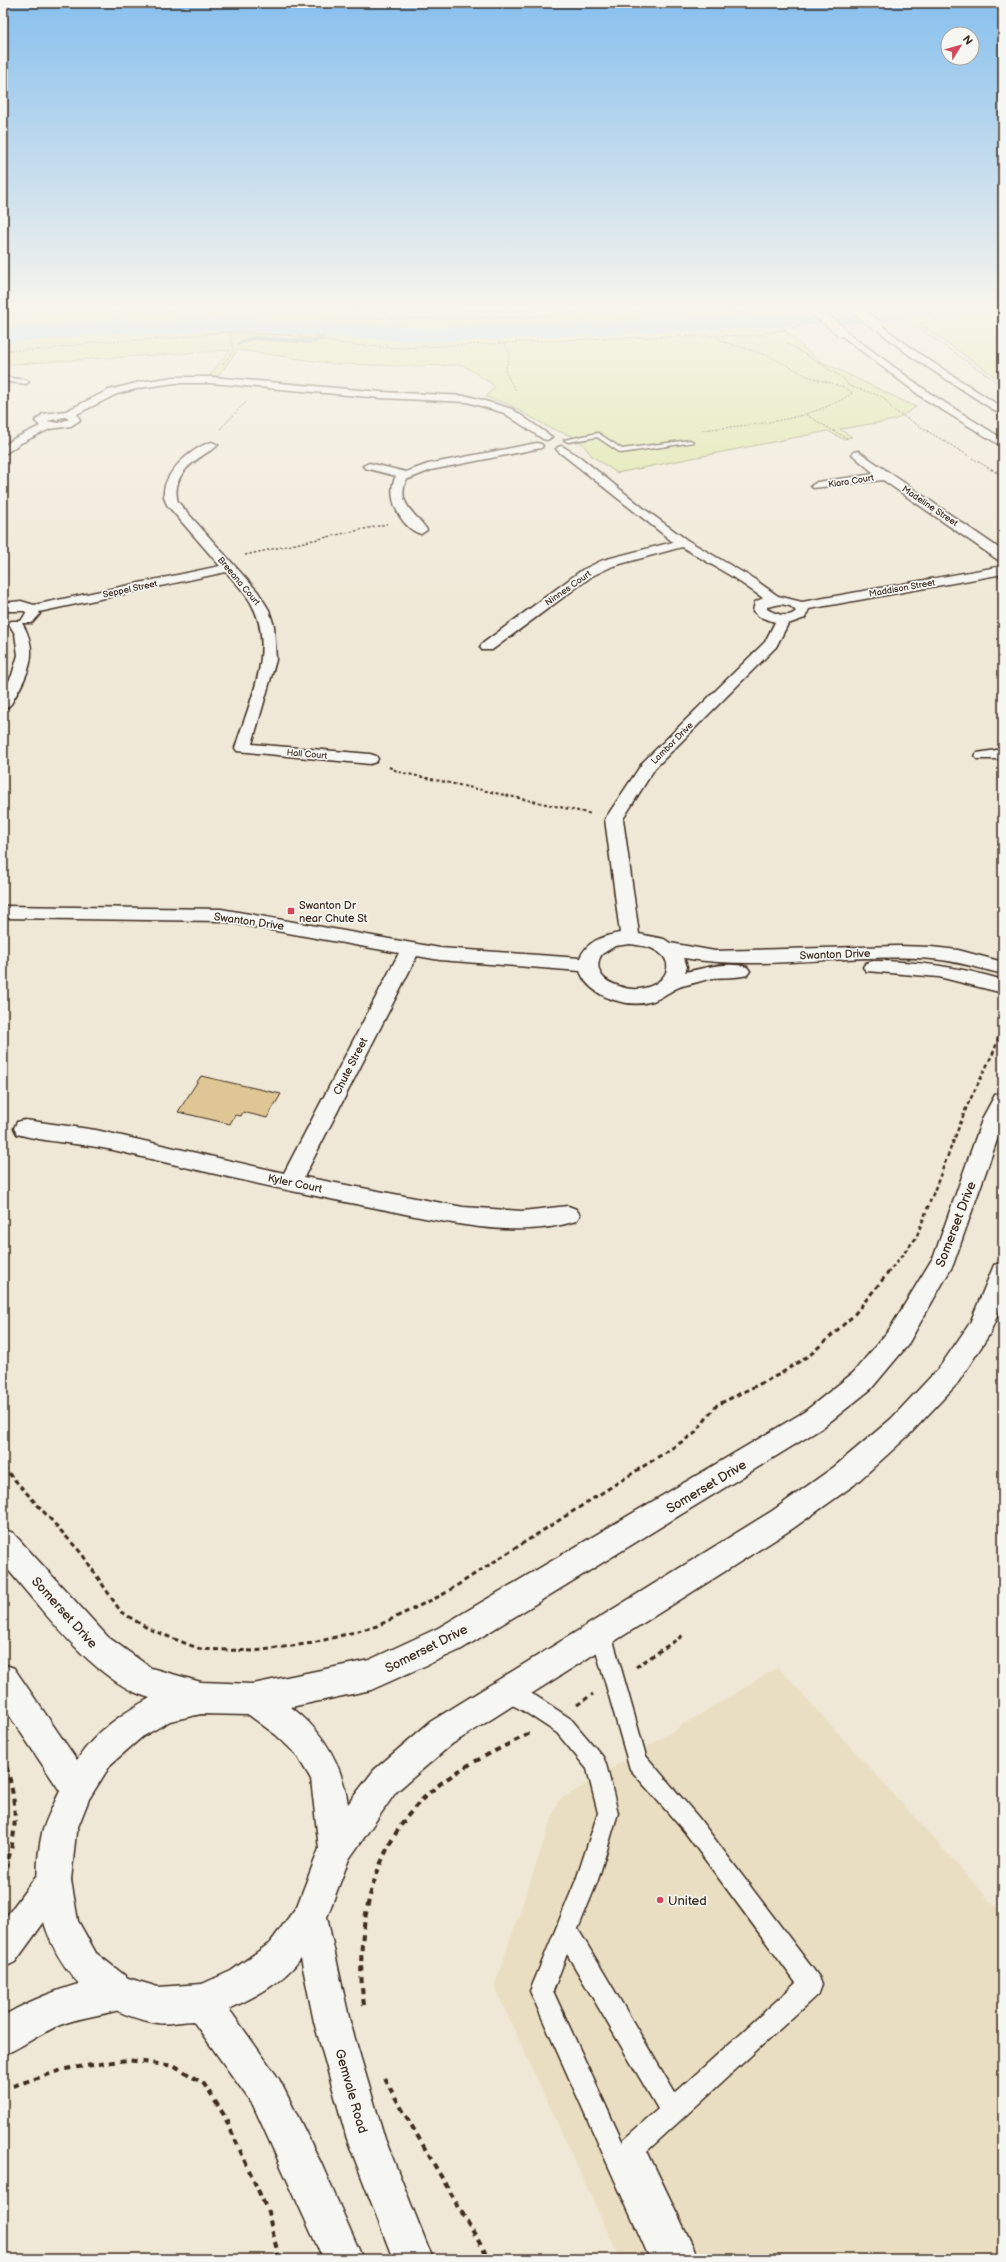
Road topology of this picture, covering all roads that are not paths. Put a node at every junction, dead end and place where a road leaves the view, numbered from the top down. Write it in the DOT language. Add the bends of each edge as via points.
graph roads {
  1 [pos="50,416"];
  2 [pos="515,416"];
  3 [pos="939,416"];
  4 [pos="547,437"];
  5 [pos="690,442"];
  6 [pos="565,444"];
  7 [pos="212,445"];
  8 [pos="537,446"];
  9 [pos="1000,449"];
  10 [pos="3,452"];
  11 [pos="858,454"];
  12 [pos="369,466"];
  13 [pos="406,475"];
  14 [pos="885,476"];
  15 [pos="817,486"];
  16 [pos="422,530"];
  17 [pos="683,543"];
  18 [pos="1003,556"];
  19 [pos="225,564"];
  20 [pos="1003,570"];
  21 [pos="774,600"];
  22 [pos="4,604"];
  23 [pos="800,606"];
  24 [pos="32,610"];
  25 [pos="782,619"];
  26 [pos="9,624"];
  27 [pos="487,647"];
  28 [pos="3,704"];
  29 [pos="243,748"];
  30 [pos="1003,754"];
  31 [pos="983,756"];
  32 [pos="370,759"];
  33 [pos="3,912"];
  34 [pos="630,938"];
  35 [pos="667,949"];
  36 [pos="410,950"];
  37 [pos="588,965"];
  38 [pos="1003,968"];
  39 [pos="674,981"];
  40 [pos="1001,995"];
  41 [pos="1003,1100"];
  42 [pos="25,1128"];
  43 [pos="290,1183"];
  44 [pos="568,1215"];
  45 [pos="1003,1272"];
  46 [pos="3,1543"];
  47 [pos="601,1633"];
  48 [pos="3,1679"];
  49 [pos="507,1692"];
  50 [pos="201,1698"];
  51 [pos="253,1700"];
  52 [pos="76,1788"];
  53 [pos="336,1849"];
  54 [pos="54,1880"];
  55 [pos="310,1917"];
  56 [pos="566,1931"];
  57 [pos="3,1950"];
  58 [pos="118,1992"];
  59 [pos="202,2002"];
  60 [pos="3,2037"];
  61 [pos="673,2112"];
  62 [pos="343,2259"];
  63 [pos="413,2259"];
  64 [pos="663,2259"];
  65 [pos="686,2259"];
  1 -- 10 [label="main road" via="41,419 42,424 48,426 17,441"];
  2 -- 4 [label="main road"];
  3 -- 9 [label="main road, bridge"];
  4 -- 6 [label="main road" via="559,437"];
  4 -- 8 [label="main road" via="537,440"];
  5 -- 6 [label="lane" via="621,451 598,435"];
  6 -- 8 [label="main road" via="545,449"];
  6 -- 17 [label="main road" via="644,516"];
  7 -- 19 [label="main road, Breeana Court" via="185,463 169,492 172,503"];
  8 -- 13 [label="main road" via="440,464"];
  11 -- 14 [label="main road, Madeline Street"];
  12 -- 13 [label="main road"];
  13 -- 16 [label="main road" via="398,484 396,496 412,522"];
  14 -- 15 [label="main road, Kiara Court"];
  14 -- 18 [label="main road, Madeline Street"];
  17 -- 21 [label="main road" via="752,582"];
  17 -- 27 [label="main road, Ninnes Court" via="608,563 586,573"];
  19 -- 24 [label="main road, Seppel Street"];
  19 -- 29 [label="main road, Breeana Court" via="260,606 268,626 271,646 265,678"];
  20 -- 23 [label="main road, Maddison Street"];
  21 -- 23 [label="main road" via="789,601"];
  21 -- 25 [label="main road" via="760,605 760,611 769,617"];
  22 -- 24 [label="main road" via="21,605"];
  23 -- 25 [label="main road" via="803,610 798,617"];
  24 -- 26 [label="main road" via="31,617"];
  25 -- 34 [label="main road, Lambor Drive" via="771,644 649,765 614,819"];
  26 -- 28 [label="main road" via="23,637 26,654 19,676"];
  29 -- 32 [label="main road, Hall Court"];
  30 -- 31 [label="main road"];
  33 -- 36 [label="main road, Swanton Drive" via="221,915"];
  34 -- 35 [label="main road" via="650,941"];
  34 -- 37 [label="main road" via="614,939 600,945 590,954"];
  35 -- 38 [label="main road, Swanton Drive" via="715,957 932,953 958,956"];
  35 -- 39 [label="main road" via="678,964 678,973"];
  36 -- 37 [label="main road, Swanton Drive" via="477,958"];
  36 -- 43 [label="main road, Chute Street"];
  37 -- 39 [label="main road" via="590,974 597,983 609,991 623,995 653,994 666,989"];
  39 -- 40 [label="main road, Swanton Drive" via="713,972 896,967 946,971"];
  41 -- 51 [label="main road, Somerset Drive" via="994,1117 945,1258 898,1338 862,1381 813,1420 449,1639 372,1675"];
  42 -- 43 [label="main road, Kyler Court" via="96,1138"];
  43 -- 44 [label="main road, Kyler Court" via="464,1216 522,1220"];
  45 -- 47 [label="main road, Somerset Drive" via="976,1334 948,1376 900,1427 844,1476 782,1520"];
  46 -- 50 [label="main road, Somerset Drive" via="97,1648 143,1680"];
  47 -- 49 [label="main road, Somerset Drive"];
  47 -- 61 [label="lane" via="637,1762 691,1824 811,1985"];
  48 -- 52 [label="main road"];
  49 -- 53 [label="main road, Somerset Drive" via="441,1733 385,1781"];
  49 -- 56 [label="lane" via="564,1726 596,1764 608,1813 587,1880"];
  50 -- 51 [label="main road, Somerset Drive"];
  50 -- 52 [label="main road, Somerset Drive" via="165,1707 131,1726 100,1753"];
  51 -- 53 [label="main road, Somerset Drive" via="287,1722 310,1746 327,1778"];
  52 -- 54 [label="main road, Somerset Drive" via="59,1832"];
  53 -- 55 [label="main road, Somerset Drive"];
  54 -- 57 [label="main road"];
  54 -- 58 [label="main road, Somerset Drive" via="61,1926 84,1965"];
  55 -- 59 [label="main road, Somerset Drive" via="282,1955 263,1970 244,1984"];
  55 -- 63 [label="main road, Gemvale Road" via="332,2022 366,2139"];
  56 -- 61 [label="lane"];
  56 -- 64 [label="lane" via="541,1991"];
  58 -- 59 [label="main road, Somerset Drive" via="158,2005"];
  58 -- 60 [label="main road" via="87,1997 56,2007 26,2021"];
  59 -- 62 [label="main road" via="266,2092"];
  61 -- 65 [label="lane" via="633,2148"];
}
